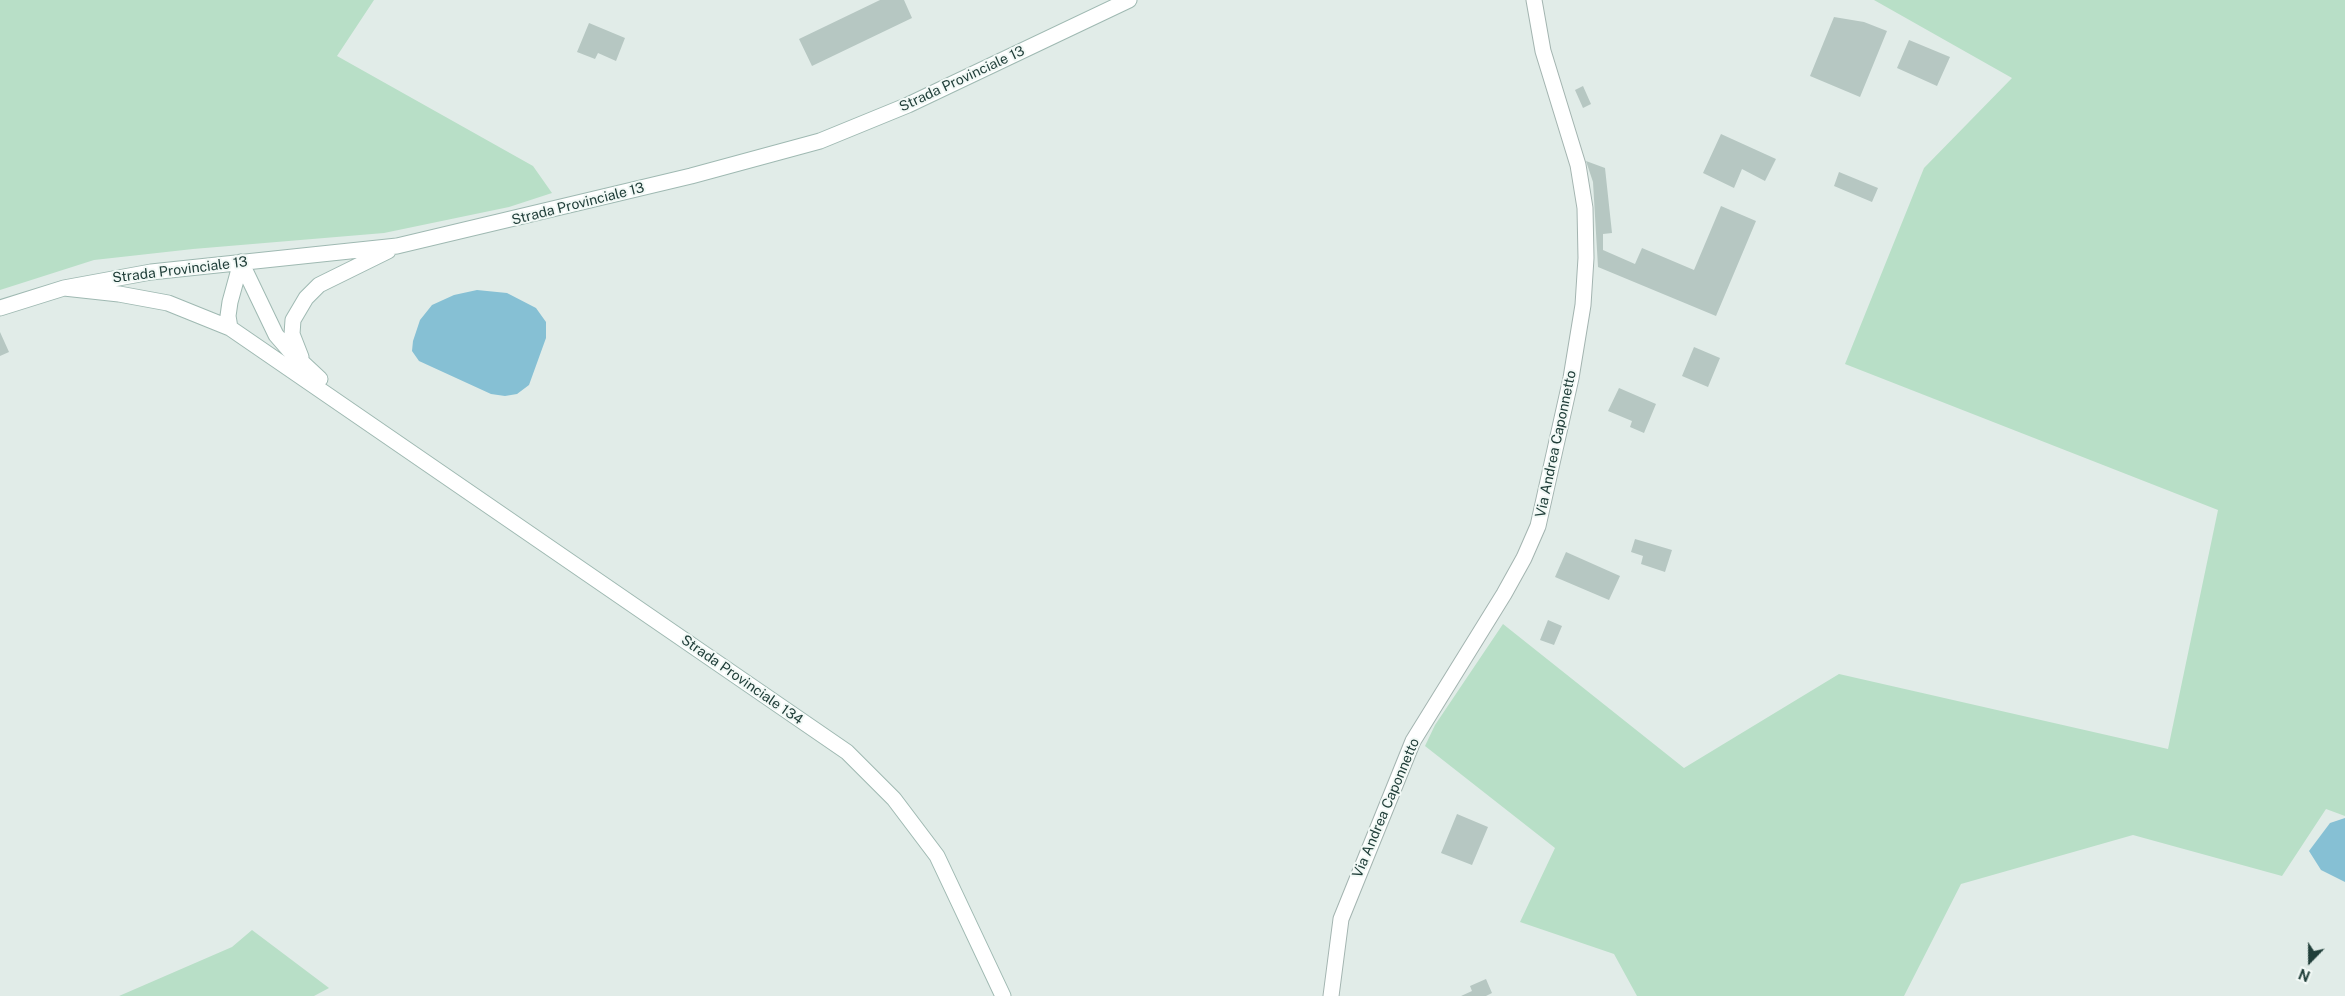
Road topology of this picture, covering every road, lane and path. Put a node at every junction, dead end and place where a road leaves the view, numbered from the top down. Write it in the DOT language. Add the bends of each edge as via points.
graph roads {
  1 [pos="1129,0"];
  2 [pos="1534,0"];
  3 [pos="397,246"];
  4 [pos="241,262"];
  5 [pos="64,288"];
  6 [pos="0,308"];
  7 [pos="230,328"];
  8 [pos="307,367"];
  9 [pos="397,441"];
  10 [pos="1003,996"];
  11 [pos="1331,996"];
  1 -- 3 [label="main road, Strada Provinciale 13" via="908,105 820,141 691,176"];
  2 -- 11 [label="main road, Via Andrea Caponnetto" via="1543,51 1578,165 1584,208 1586,258 1583,305 1571,378 1538,526 1504,594 1414,741 1341,919"];
  3 -- 4 [label="main road, Strada Provinciale 13"];
  3 -- 8 [label="main road" via="319,284 306,298 293,320 292,334"];
  4 -- 5 [label="main road, Strada Provinciale 13" via="151,272"];
  4 -- 7 [label="main road" via="230,302"];
  4 -- 8 [label="main road" via="276,335"];
  5 -- 6 [label="main road, Strada Provinciale 13"];
  5 -- 7 [label="main road" via="168,302"];
  7 -- 9 [label="main road"];
  8 -- 9 [label="main road"];
  9 -- 10 [label="main road, Strada Provinciale 134" via="846,752 894,799 937,856"];
}
